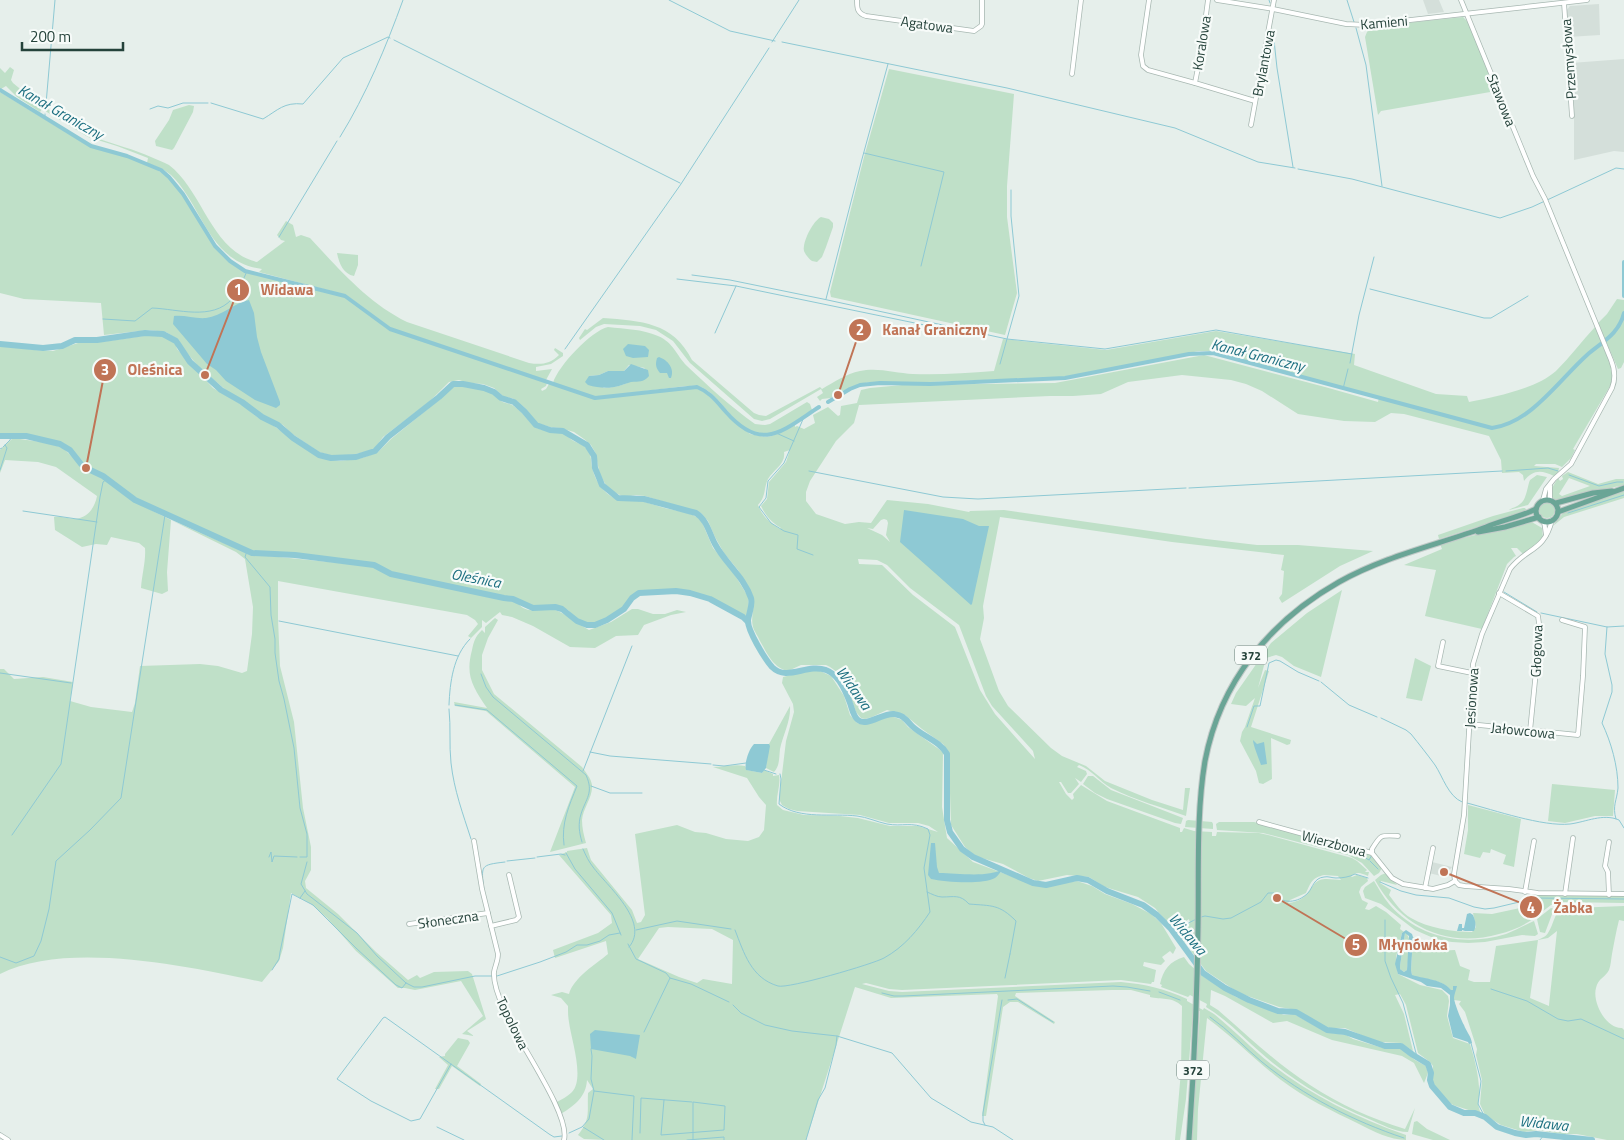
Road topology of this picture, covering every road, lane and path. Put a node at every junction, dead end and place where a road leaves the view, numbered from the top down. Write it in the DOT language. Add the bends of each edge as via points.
graph roads {
  1 [pos="857,0"];
  2 [pos="982,0"];
  3 [pos="1081,0"];
  4 [pos="1149,0"];
  5 [pos="1208,0"];
  6 [pos="1217,0"];
  7 [pos="1274,0"];
  8 [pos="1461,0"];
  9 [pos="1587,0"];
  10 [pos="1564,3"];
  11 [pos="1273,8"];
  12 [pos="1467,13"];
  13 [pos="1072,74"];
  14 [pos="1195,84"];
  15 [pos="1255,101"];
  16 [pos="1572,116"];
  17 [pos="1251,126"];
  18 [pos="1550,486"];
  19 [pos="1624,488"];
  20 [pos="1616,491"];
  21 [pos="1543,500"];
  22 [pos="1550,500"];
  23 [pos="1556,503"];
  24 [pos="1536,509"];
  25 [pos="1558,512"];
  26 [pos="1538,517"];
  27 [pos="1552,520"];
  28 [pos="1544,521"];
  29 [pos="1472,532"];
  30 [pos="1546,538"];
  31 [pos="1499,593"];
  32 [pos="1562,620"];
  33 [pos="1443,642"];
  34 [pos="1472,673"];
  35 [pos="1469,724"];
  36 [pos="1530,730"];
  37 [pos="1259,822"];
  38 [pos="1398,836"];
  39 [pos="1572,838"];
  40 [pos="474,841"];
  41 [pos="1534,841"];
  42 [pos="1609,842"];
  43 [pos="1433,848"];
  44 [pos="1372,853"];
  45 [pos="510,875"];
  46 [pos="1455,881"];
  47 [pos="1425,888"];
  48 [pos="1526,892"];
  49 [pos="1565,894"];
  50 [pos="1624,894"];
  51 [pos="1609,895"];
  52 [pos="488,914"];
  53 [pos="409,924"];
  54 [pos="491,926"];
  55 [pos="0,1135"];
  56 [pos="8,1140"];
  57 [pos="564,1140"];
  58 [pos="1189,1140"];
  1 -- 2 [label="street, Agatowa" via="858,11 866,16 974,30 982,24"];
  3 -- 13 [label="street"];
  4 -- 14 [label="street" via="1141,54 1143,66"];
  5 -- 14 [label="street, Koralowa"];
  6 -- 11 [label="street, Kamieni"];
  7 -- 11 [label="street, Brylantowa"];
  8 -- 12 [label="street, Stawowa"];
  9 -- 10 [label="street, Kamieni"];
  10 -- 12 [label="street, Kamieni"];
  10 -- 16 [label="street, Przemysłowa"];
  11 -- 12 [label="street, Kamieni" via="1353,25"];
  11 -- 15 [label="street, Brylantowa"];
  12 -- 18 [label="street, Stawowa" via="1615,372 1612,388 1571,464"];
  14 -- 15 [label="street, Koralowa"];
  15 -- 17 [label="street, Brylantowa"];
  18 -- 21 [label="street"];
  18 -- 22 [label="street"];
  19 -- 20 [label="main road"];
  20 -- 23 [label="main road"];
  20 -- 25 [label="main road"];
  21 -- 22 [label="main road"];
  21 -- 24 [label="main road"];
  22 -- 23 [label="main road"];
  23 -- 25 [label="main road"];
  24 -- 26 [label="main road"];
  24 -- 29 [label="main road, 372"];
  25 -- 27 [label="main road"];
  26 -- 28 [label="main road"];
  26 -- 29 [label="main road, 372"];
  27 -- 28 [label="main road"];
  27 -- 30 [label="street"];
  28 -- 30 [label="street"];
  29 -- 58 [label="main road, 372" via="1357,573 1309,600 1250,656 1227,694 1214,725 1205,761 1200,817 1197,1011"];
  30 -- 31 [label="street, Jesionowa" via="1513,566"];
  31 -- 34 [label="street, Jesionowa" via="1480,641"];
  31 -- 36 [label="street, Głogowa" via="1538,616 1540,631"];
  32 -- 36 [label="street, Jałowcowa" via="1585,627 1578,735"];
  33 -- 34 [label="street" via="1438,666"];
  34 -- 35 [label="street, Jesionowa"];
  35 -- 36 [label="street, Jałowcowa"];
  35 -- 46 [label="street, Jesionowa" via="1464,815"];
  37 -- 44 [label="street, Wierzbowa"];
  38 -- 44 [label="street" via="1380,836"];
  39 -- 49 [label="street"];
  40 -- 52 [label="street, Topolowa"];
  41 -- 48 [label="street"];
  42 -- 51 [label="street" via="1605,866"];
  43 -- 47 [label="street"];
  44 -- 47 [label="street, Wierzbowa" via="1398,883"];
  45 -- 54 [label="street" via="519,917"];
  46 -- 47 [label="street, Wierzbowa" via="1439,888"];
  46 -- 48 [label="street" via="1465,886"];
  48 -- 49 [label="street"];
  49 -- 51 [label="street"];
  50 -- 51 [label="street"];
  52 -- 53 [label="street, Słoneczna"];
  52 -- 54 [label="street, Topolowa"];
  54 -- 57 [label="street, Topolowa" via="498,957 494,976 506,1016 560,1115 565,1129"];
  55 -- 56 [label="street"];
}
